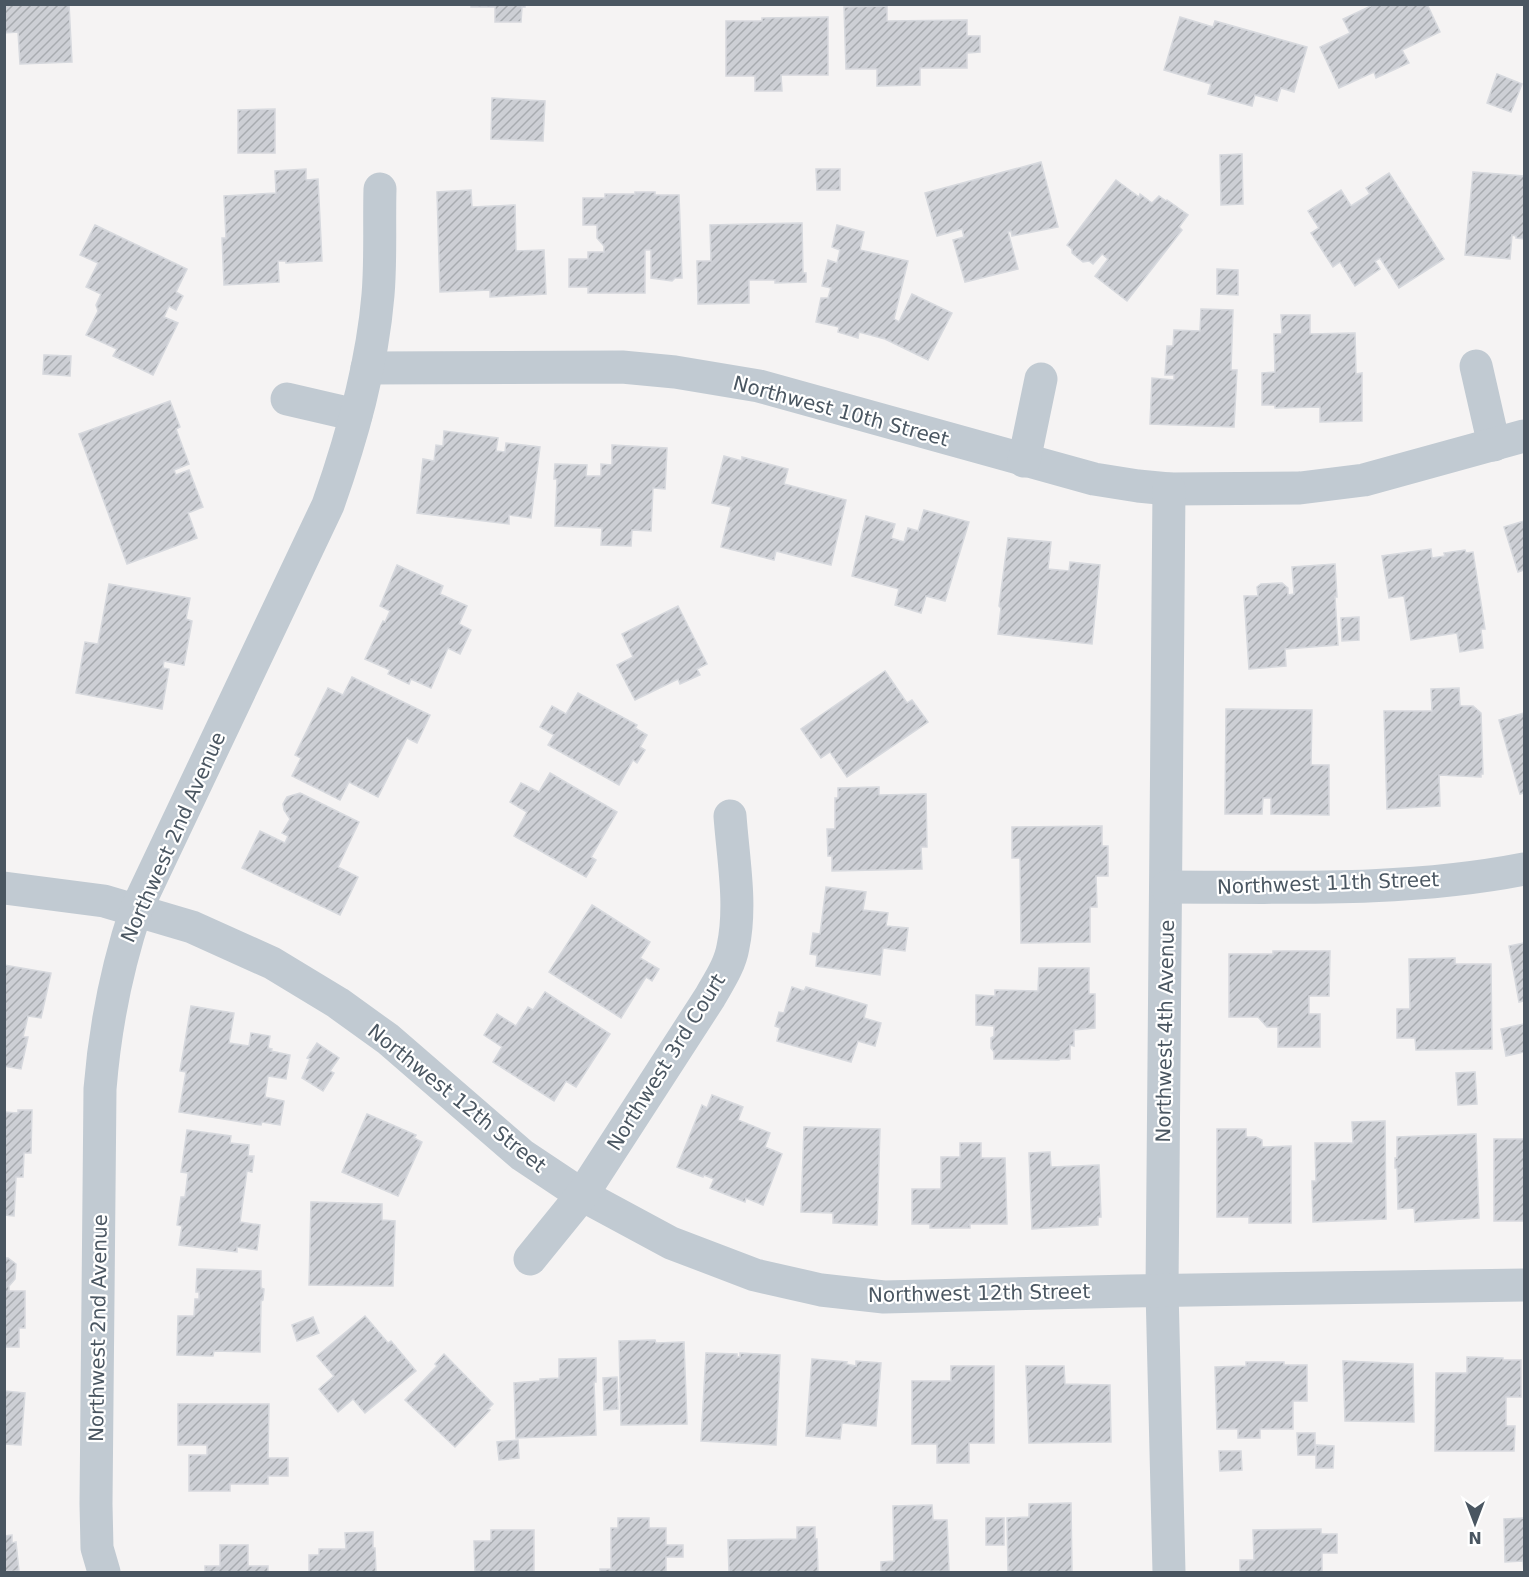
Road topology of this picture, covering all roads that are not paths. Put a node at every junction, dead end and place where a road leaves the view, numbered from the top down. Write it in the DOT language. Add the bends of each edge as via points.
graph roads {
  1 [pos="380,189"];
  2 [pos="1476,366"];
  3 [pos="368,368"];
  4 [pos="1041,379"];
  5 [pos="287,399"];
  6 [pos="356,415"];
  7 [pos="1509,440"];
  8 [pos="1024,461"];
  9 [pos="1169,489"];
  10 [pos="730,816"];
  11 [pos="1524,869"];
  12 [pos="1167,887"];
  13 [pos="4,888"];
  14 [pos="136,910"];
  15 [pos="582,1194"];
  16 [pos="530,1259"];
  17 [pos="1524,1285"];
  18 [pos="1162,1290"];
  19 [pos="104,1572"];
  20 [pos="1169,1572"];
  1 -- 3 [label="street, Northwest 2nd Avenue" via="378,293"];
  2 -- 7 [label="street, Northwest 10th Street"];
  3 -- 6 [label="street, Northwest 2nd Avenue"];
  3 -- 8 [label="street, Northwest 10th Street" via="622,367 675,372 759,386"];
  4 -- 8 [label="street"];
  5 -- 6 [label="street"];
  6 -- 14 [label="street, Northwest 2nd Avenue" via="328,505"];
  7 -- 9 [label="street, Northwest 10th Street" via="1364,480 1300,488"];
  8 -- 9 [label="street, Northwest 10th Street" via="1094,479"];
  9 -- 12 [label="street, Northwest 4th Avenue"];
  10 -- 15 [label="street, Northwest 3rd Court" via="736,915 733,947 725,970"];
  11 -- 12 [label="street, Northwest 11th Street" via="1352,886"];
  12 -- 18 [label="street, Northwest 4th Avenue"];
  13 -- 14 [label="street, Northwest 12th Street" via="104,901"];
  14 -- 15 [label="street, Northwest 12th Street" via="192,927 262,959 338,1003 388,1039 522,1155"];
  14 -- 19 [label="street, Northwest 2nd Avenue" via="111,1001 100,1089 96,1504 97,1548"];
  15 -- 16 [label="street, Northwest 3rd Court"];
  15 -- 18 [label="street, Northwest 12th Street" via="671,1243 755,1275 821,1290 884,1297"];
  17 -- 18 [label="street, Northwest 12th Street"];
  18 -- 20 [label="street, Northwest 4th Avenue"];
}
